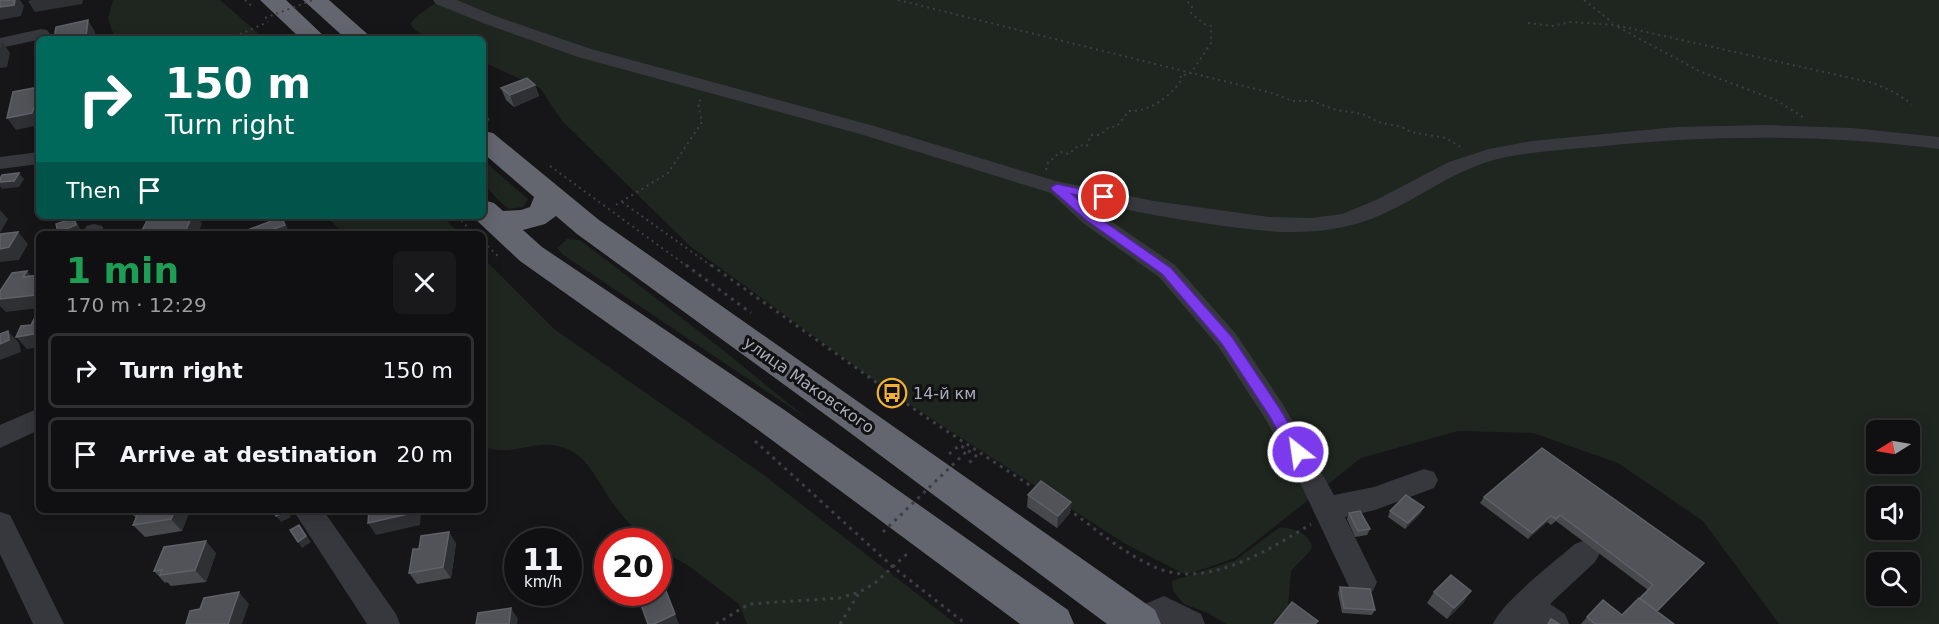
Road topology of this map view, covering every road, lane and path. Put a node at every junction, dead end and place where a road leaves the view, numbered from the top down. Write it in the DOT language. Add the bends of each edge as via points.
graph roads {
  1 [pos="246,0"];
  2 [pos="314,0"];
  3 [pos="442,0"];
  4 [pos="898,0"];
  5 [pos="1186,0"];
  6 [pos="1584,0"];
  7 [pos="264,11"];
  8 [pos="1528,23"];
  9 [pos="1615,25"];
  10 [pos="40,34"];
  11 [pos="233,36"];
  12 [pos="310,36"];
  13 [pos="357,36"];
  14 [pos="0,43"];
  15 [pos="1191,73"];
  16 [pos="710,90"];
  17 [pos="1912,105"];
  18 [pos="1817,131"];
  19 [pos="1446,138"];
  20 [pos="486,141"];
  21 [pos="1939,143"];
  22 [pos="36,158"];
  23 [pos="0,163"];
  24 [pos="552,182"];
  25 [pos="1049,185"];
  26 [pos="622,202"];
  27 [pos="616,205"];
  28 [pos="487,224"];
  29 [pos="588,227"];
  30 [pos="518,258"];
  31 [pos="758,318"];
  32 [pos="36,419"];
  33 [pos="748,434"];
  34 [pos="0,437"];
  35 [pos="940,448"];
  36 [pos="968,450"];
  37 [pos="970,462"];
  38 [pos="1424,480"];
  39 [pos="1040,491"];
  40 [pos="1066,508"];
  41 [pos="1326,511"];
  42 [pos="309,513"];
  43 [pos="0,524"];
  44 [pos="883,532"];
  45 [pos="909,552"];
  46 [pos="1585,553"];
  47 [pos="893,567"];
  48 [pos="1362,582"];
  49 [pos="860,592"];
  50 [pos="1517,615"];
  51 [pos="1139,623"];
  52 [pos="49,624"];
  53 [pos="385,624"];
  54 [pos="716,624"];
  55 [pos="840,624"];
  56 [pos="966,624"];
  57 [pos="1053,624"];
  58 [pos="1190,624"];
  59 [pos="1554,624"];
  1 -- 7 [label="path"];
  2 -- 7 [label="path, bridge"];
  2 -- 13 [label="highway"];
  3 -- 16 [label="street" via="492,22 611,63"];
  4 -- 15 [label="path"];
  5 -- 15 [label="path" via="1192,6 1191,13 1211,26 1211,43"];
  6 -- 9 [label="path"];
  7 -- 11 [label="path"];
  7 -- 12 [label="highway"];
  8 -- 9 [label="path"];
  9 -- 17 [label="path" via="1874,83"];
  9 -- 18 [label="path" via="1726,83 1784,102"];
  10 -- 14 [label="street"];
  15 -- 19 [label="path"];
  15 -- 25 [label="path" via="1180,76 1177,89 1165,99 1129,111 1117,126 1091,135 1088,147 1079,145 1069,154 1060,152 1048,163"];
  16 -- 25 [label="street" via="825,119"];
  16 -- 26 [label="path" via="698,103 702,122 670,171"];
  18 -- 21 [label="street"];
  18 -- 25 [label="street" via="1621,138 1507,151 1442,172 1370,212 1329,224 1273,226 1174,212"];
  20 -- 24 [label="highway, улица Маковского"];
  22 -- 23 [label="street"];
  24 -- 28 [label="highway" via="544,209 532,218"];
  24 -- 29 [label="highway, улица Маковского"];
  24 -- 31 [label="path"];
  25 -- 41 [label="street" via="1167,271 1227,340 1275,413"];
  26 -- 27 [label="path"];
  26 -- 39 [label="path" via="804,334"];
  28 -- 30 [label="highway"];
  28 -- 30 [label="path"];
  29 -- 30 [label="highway" via="566,226 550,232"];
  29 -- 51 [label="highway, улица Маковского"];
  30 -- 57 [label="highway" via="770,419"];
  32 -- 34 [label="street"];
  33 -- 47 [label="path"];
  35 -- 36 [label="path" via="950,455 960,445"];
  36 -- 37 [label="path" via="976,456"];
  36 -- 44 [label="path, bridge"];
  38 -- 41 [label="street"];
  40 -- 41 [label="path" via="1158,569 1179,574 1214,571 1253,555 1296,533"];
  41 -- 48 [label="street"];
  42 -- 53 [label="street"];
  43 -- 52 [label="street"];
  45 -- 47 [label="path"];
  46 -- 50 [label="street"];
  47 -- 49 [label="path"];
  47 -- 56 [label="path"];
  49 -- 54 [label="path" via="839,598 749,604"];
  49 -- 55 [label="path"];
  50 -- 59 [label="street"];
  51 -- 58 [label="street" via="1164,610"];
}
